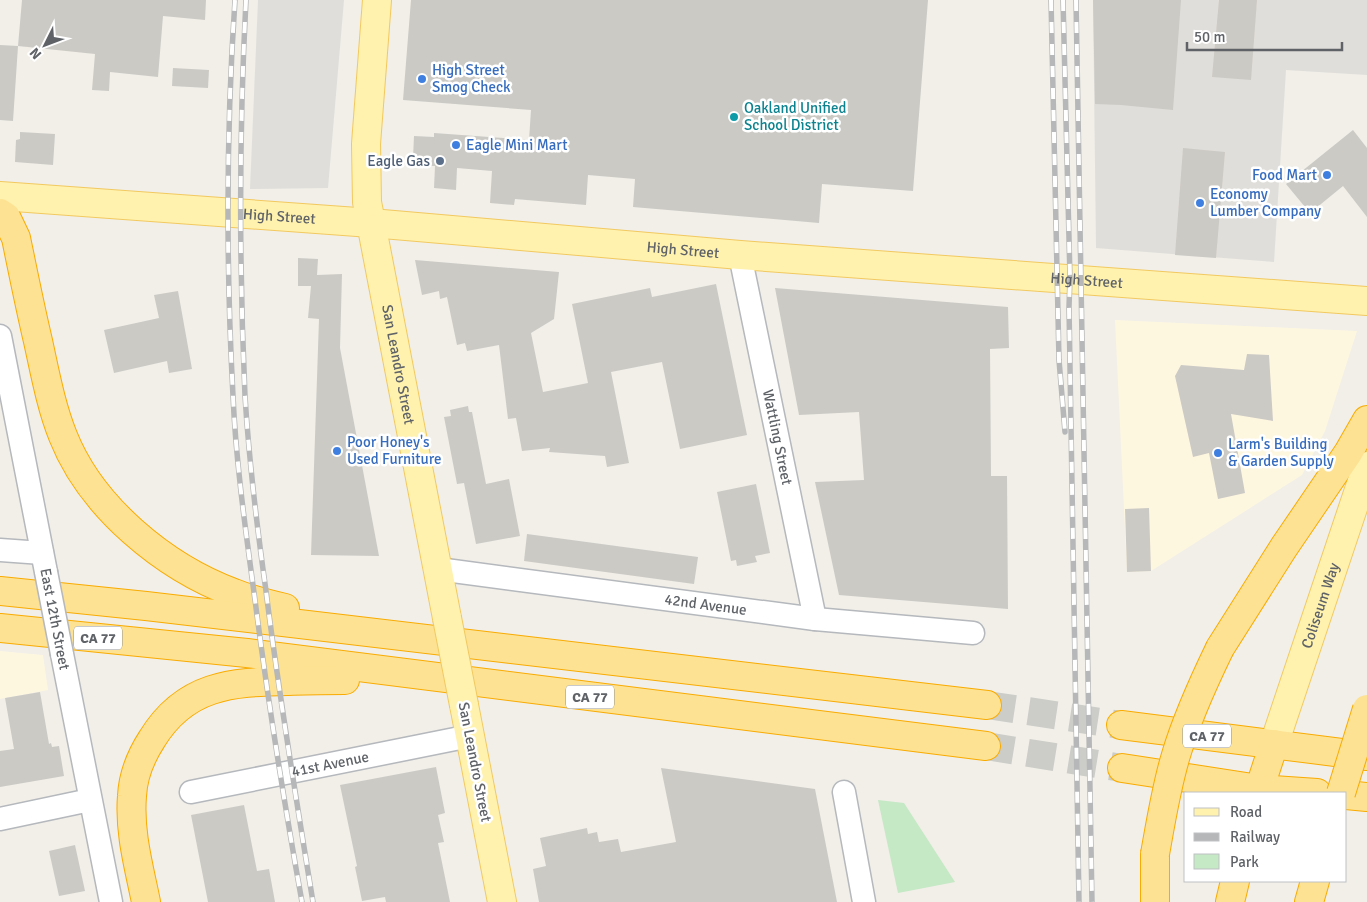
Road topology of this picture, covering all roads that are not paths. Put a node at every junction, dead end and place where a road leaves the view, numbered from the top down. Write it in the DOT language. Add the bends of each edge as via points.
graph roads {
  1 [pos="377,0"];
  2 [pos="0,196"];
  3 [pos="0,213"];
  4 [pos="371,223"];
  5 [pos="740,254"];
  6 [pos="1367,301"];
  7 [pos="0,336"];
  8 [pos="1367,420"];
  9 [pos="1367,466"];
  10 [pos="0,550"];
  11 [pos="44,562"];
  12 [pos="438,569"];
  13 [pos="0,590"];
  14 [pos="815,619"];
  15 [pos="0,628"];
  16 [pos="973,633"];
  17 [pos="535,652"];
  18 [pos="526,690"];
  19 [pos="987,705"];
  20 [pos="1367,709"];
  21 [pos="1121,725"];
  22 [pos="470,736"];
  23 [pos="1274,744"];
  24 [pos="986,746"];
  25 [pos="1367,756"];
  26 [pos="1122,768"];
  27 [pos="1258,791"];
  28 [pos="191,792"];
  29 [pos="844,792"];
  30 [pos="1288,792"];
  31 [pos="1341,792"];
  32 [pos="1347,795"];
  33 [pos="1367,797"];
  34 [pos="90,800"];
  35 [pos="0,819"];
  36 [pos="1235,882"];
  37 [pos="1315,882"];
  38 [pos="111,902"];
  39 [pos="146,902"];
  40 [pos="502,902"];
  41 [pos="864,902"];
  42 [pos="1155,902"];
  43 [pos="1230,902"];
  44 [pos="1309,902"];
  1 -- 4 [label="main road, San Leandro Street" via="366,144 367,202"];
  2 -- 4 [label="main road, High Street"];
  3 -- 17 [label="highway" via="6,217 16,238 47,383 63,438 96,493 114,514 160,553 199,577 259,602"];
  4 -- 5 [label="main road, High Street"];
  4 -- 12 [label="main road, San Leandro Street"];
  5 -- 6 [label="main road, High Street"];
  5 -- 14 [label="street, Wattling Street"];
  7 -- 11 [label="street, East 12th Street"];
  8 -- 42 [label="highway, bridge" via="1220,648 1200,691 1176,754 1165,797 1155,854"];
  9 -- 23 [label="main road, Coliseum Way"];
  10 -- 11 [label="street"];
  11 -- 34 [label="street, East 12th Street, bridge"];
  12 -- 14 [label="street, 42nd Avenue"];
  12 -- 22 [label="main road, San Leandro Street, bridge"];
  13 -- 17 [label="highway"];
  14 -- 16 [label="street, 42nd Avenue"];
  15 -- 18 [label="highway, CA 77" via="246,653"];
  17 -- 19 [label="highway"];
  18 -- 24 [label="highway, CA 77"];
  18 -- 39 [label="highway" via="344,680 254,681 209,690 190,700 158,729 136,772 132,820"];
  20 -- 31 [label="highway, bridge"];
  21 -- 23 [label="highway, CA 77"];
  22 -- 28 [label="street, 41st Avenue"];
  22 -- 40 [label="main road, San Leandro Street"];
  23 -- 25 [label="highway, CA 77"];
  23 -- 27 [label="highway"];
  26 -- 27 [label="highway"];
  27 -- 30 [label="highway"];
  29 -- 41 [label="street"];
  32 -- 33 [label="highway"];
  34 -- 35 [label="street"];
  34 -- 38 [label="street, East 12th Street"];
  36 -- 43 [label="highway"];
  37 -- 44 [label="highway"];
}
